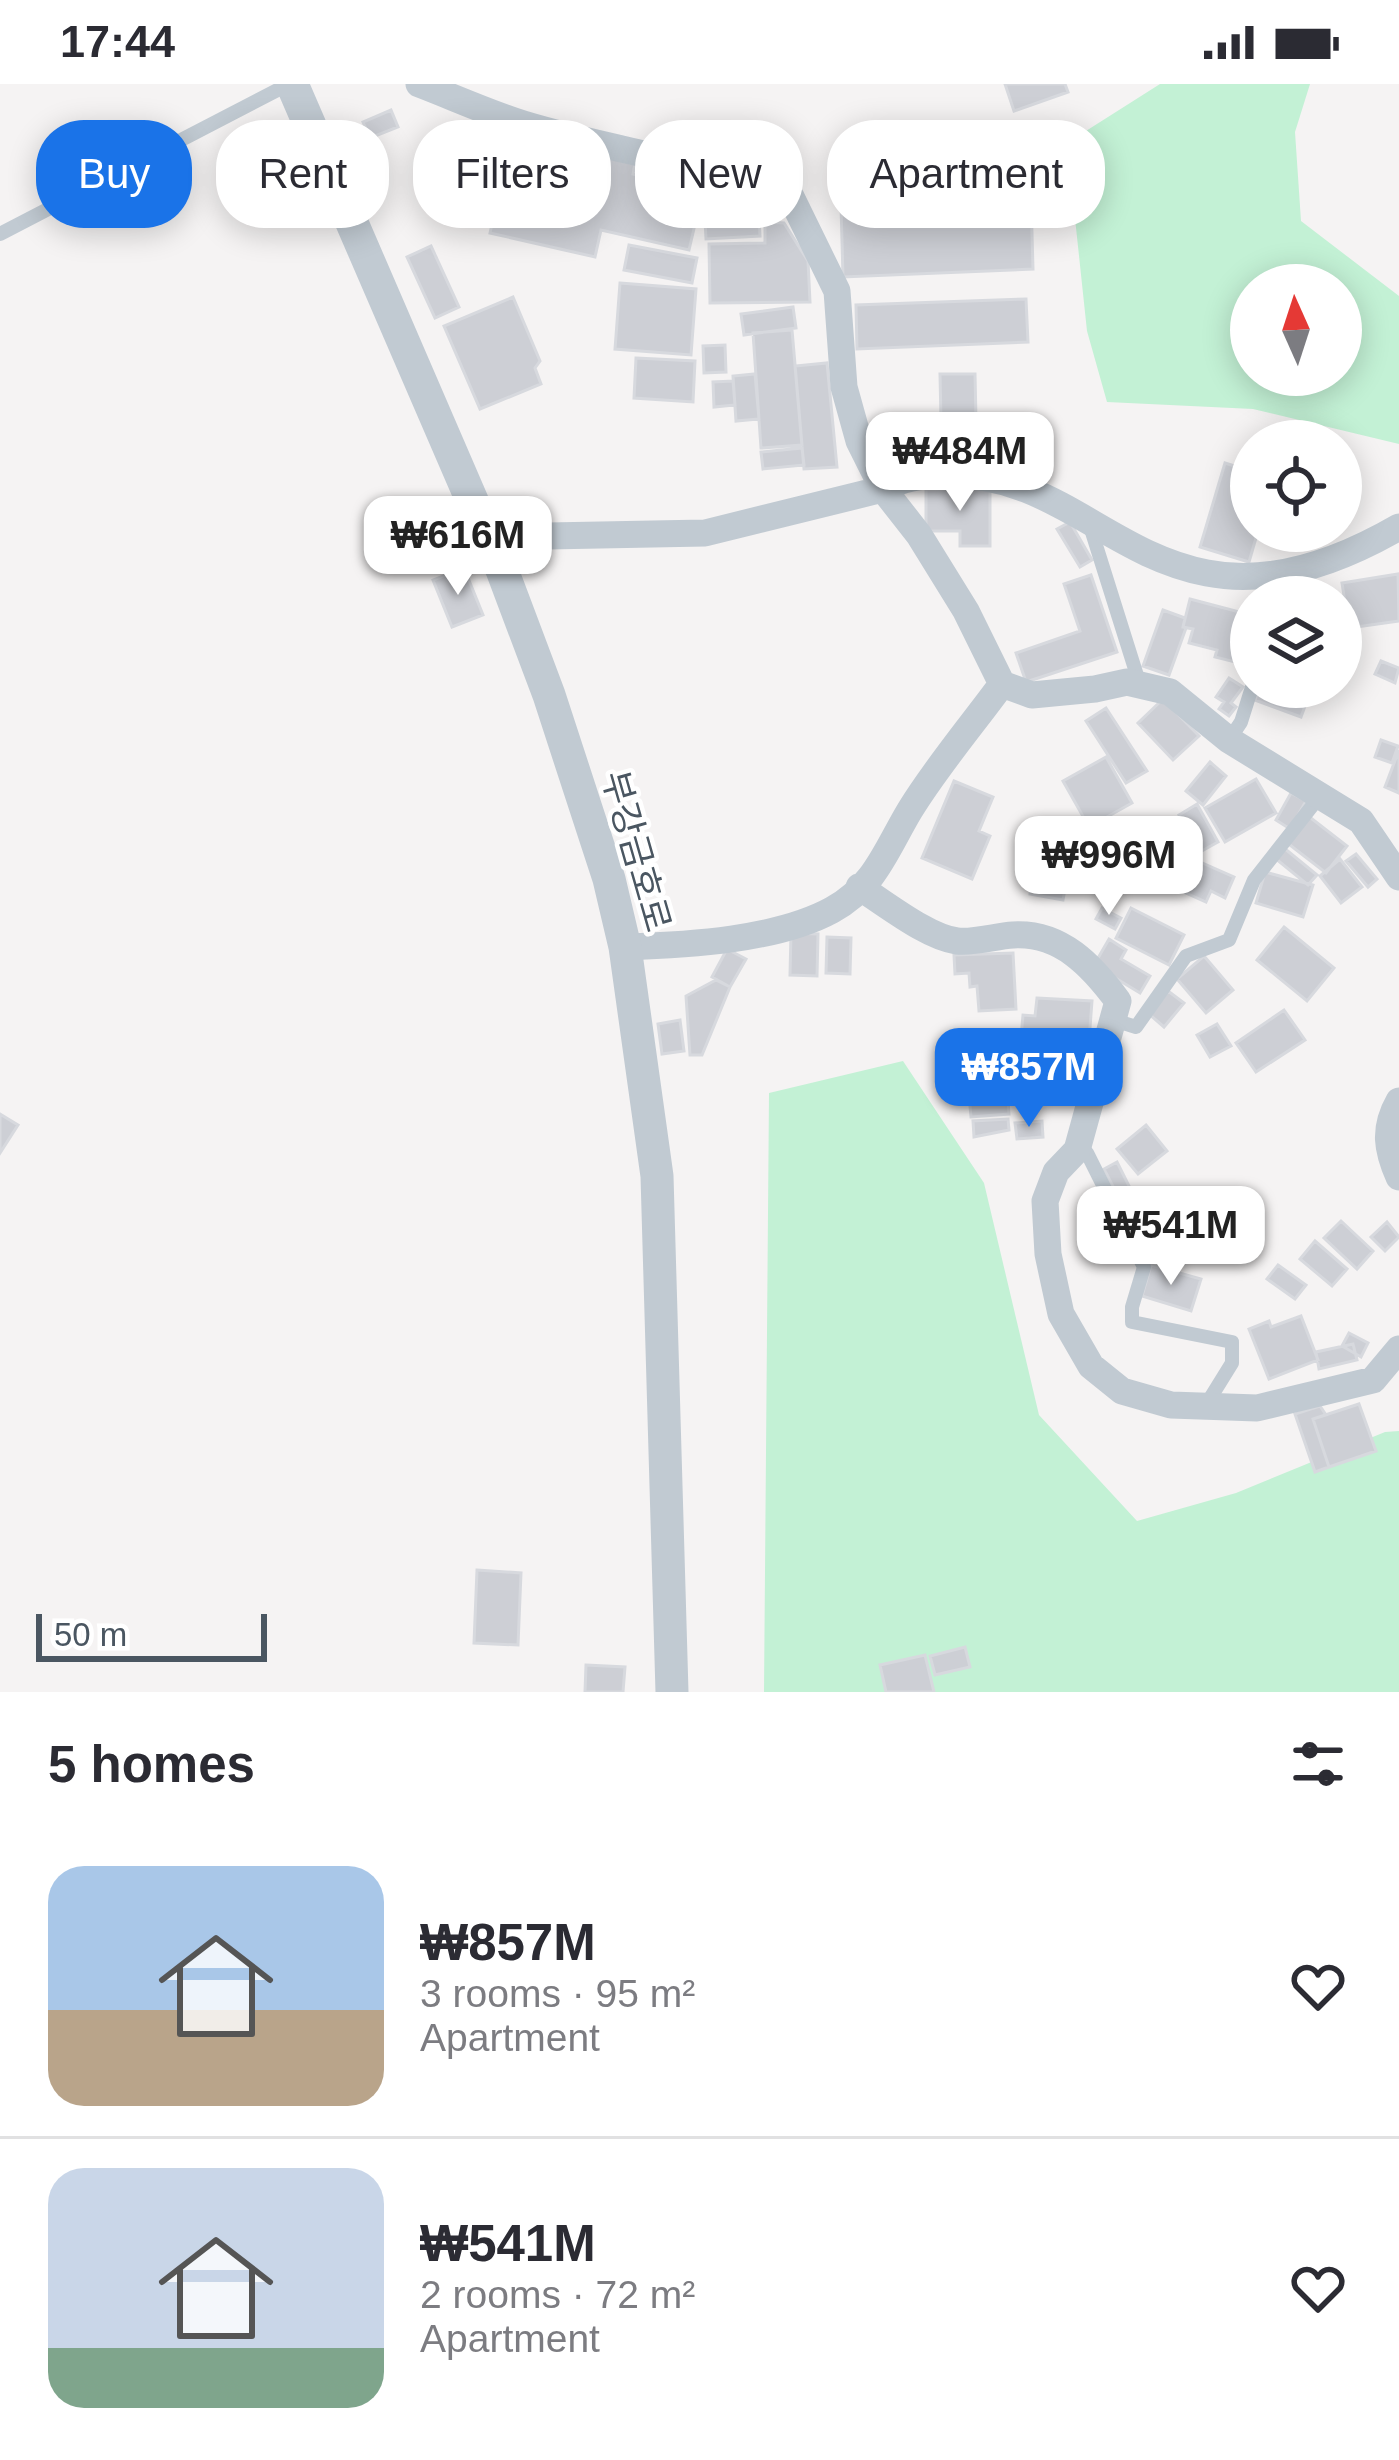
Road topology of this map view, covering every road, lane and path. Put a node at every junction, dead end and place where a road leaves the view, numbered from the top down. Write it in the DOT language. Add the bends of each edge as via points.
graph roads {
  1 [pos="291,84"];
  2 [pos="419,84"];
  3 [pos="0,234"];
  4 [pos="883,489"];
  5 [pos="479,517"];
  6 [pos="1088,521"];
  7 [pos="1399,527"];
  8 [pos="1300,576"];
  9 [pos="1230,578"];
  10 [pos="1002,684"];
  11 [pos="1139,685"];
  12 [pos="1245,708"];
  13 [pos="1229,740"];
  14 [pos="1319,796"];
  15 [pos="1361,821"];
  16 [pos="1399,830"];
  17 [pos="1399,878"];
  18 [pos="860,887"];
  19 [pos="626,947"];
  20 [pos="1114,1020"];
  21 [pos="1399,1102"];
  22 [pos="1077,1150"];
  23 [pos="1399,1178"];
  24 [pos="1399,1349"];
  25 [pos="1206,1405"];
  26 [pos="672,1692"];
  1 -- 3 [label="lane"];
  1 -- 5 [label="street, 부강금호로"];
  2 -- 4 [label="street" via="522,124 791,197 837,291 844,387"];
  4 -- 5 [label="street" via="705,533 548,536"];
  4 -- 6 [label="street" via="904,477 982,477 1019,483"];
  4 -- 10 [label="street" via="943,573"];
  5 -- 19 [label="street, 부강금호로" via="549,695"];
  6 -- 9 [label="street" via="1124,544"];
  6 -- 11 [label="lane"];
  7 -- 8 [label="street"];
  10 -- 11 [label="street" via="1032,695"];
  10 -- 18 [label="street" via="910,811 880,869"];
  11 -- 13 [label="street" via="1170,692"];
  12 -- 13 [label="lane"];
  13 -- 14 [label="street"];
  14 -- 15 [label="street"];
  14 -- 20 [label="lane" via="1254,880 1229,940 1186,956 1136,1028"];
  15 -- 16 [label="street"];
  15 -- 17 [label="street"];
  18 -- 19 [label="street" via="834,909 773,930"];
  18 -- 20 [label="street" via="956,941 1047,938 1089,962 1118,1000"];
  19 -- 26 [label="street, 부강금호로" via="657,1176"];
  20 -- 22 [label="street"];
  21 -- 23 [label="street" via="1387,1148"];
  22 -- 25 [label="street" via="1056,1172 1045,1201 1060,1314 1091,1366 1122,1391"];
  22 -- 25 [label="lane" via="1087,1153 1144,1267 1132,1322 1232,1342 1232,1364"];
  24 -- 25 [label="street" via="1372,1380 1257,1408"];
}
